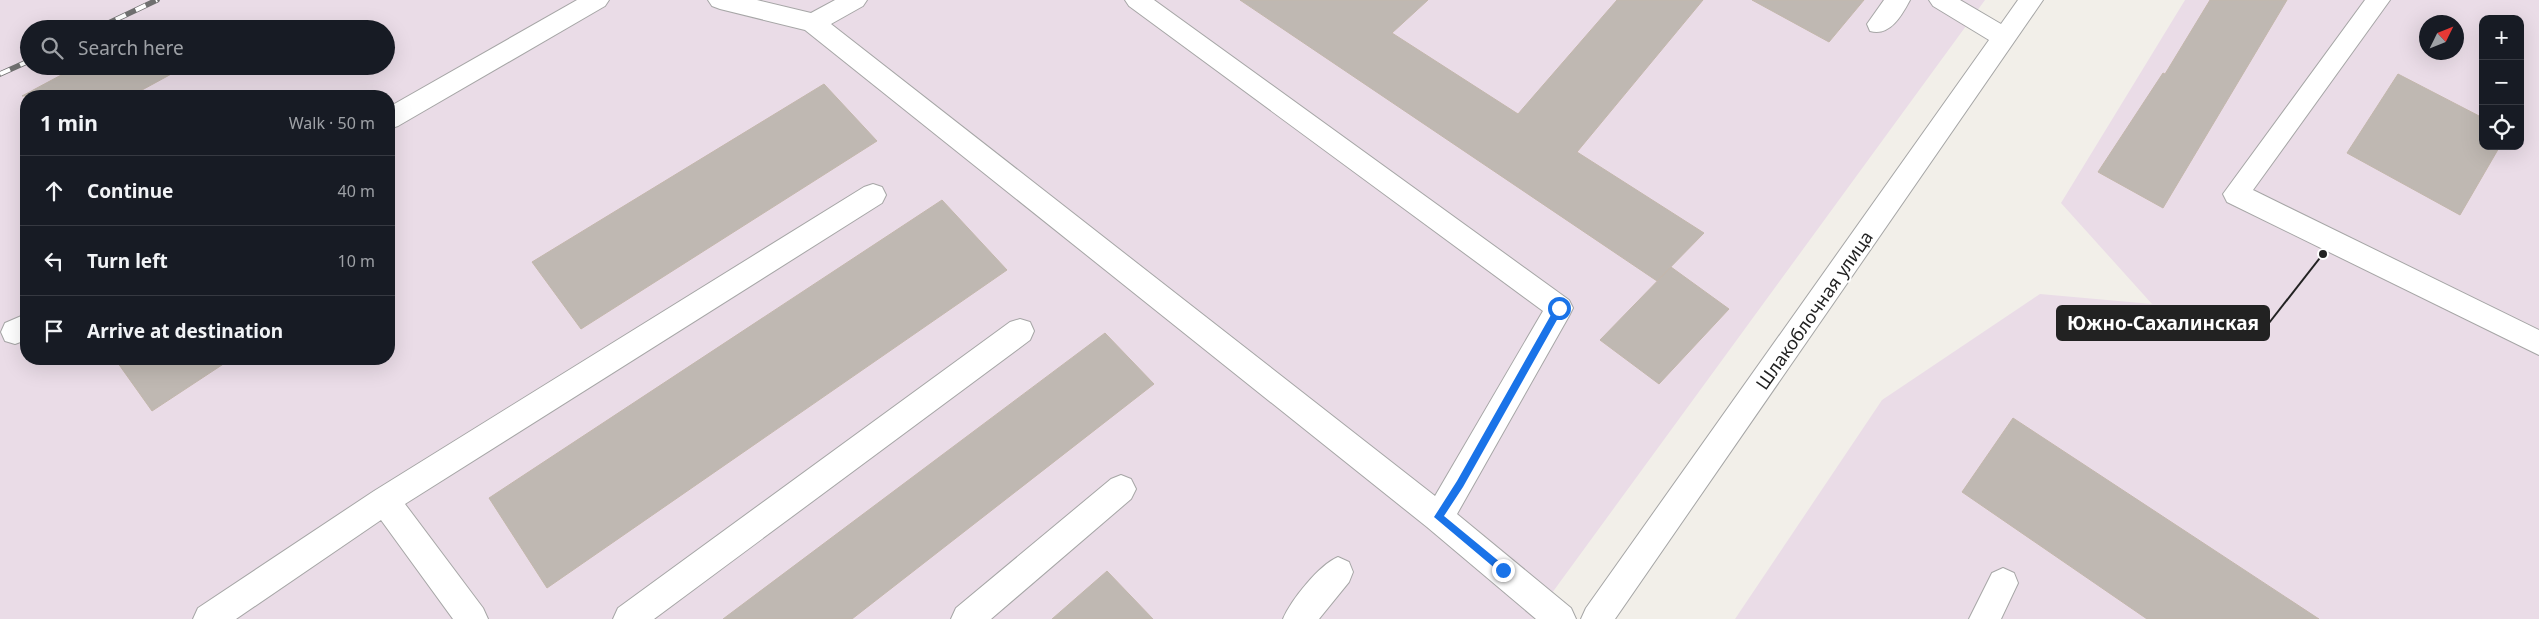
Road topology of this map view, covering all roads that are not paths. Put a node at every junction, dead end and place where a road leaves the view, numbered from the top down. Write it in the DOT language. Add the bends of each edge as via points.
graph roads {
  1 [pos="597,0"];
  2 [pos="720,0"];
  3 [pos="855,0"];
  4 [pos="1137,0"];
  5 [pos="1898,0"];
  6 [pos="1941,0"];
  7 [pos="2031,0"];
  8 [pos="2378,0"];
  9 [pos="812,23"];
  10 [pos="1879,24"];
  11 [pos="2005,38"];
  12 [pos="395,116"];
  13 [pos="873,195"];
  14 [pos="1020,332"];
  15 [pos="2539,343"];
  16 [pos="1121,490"];
  17 [pos="384,501"];
  18 [pos="1438,517"];
  19 [pos="1338,572"];
  20 [pos="2003,583"];
  21 [pos="209,619"];
  22 [pos="472,619"];
  23 [pos="629,619"];
  24 [pos="967,619"];
  25 [pos="1299,619"];
  26 [pos="1560,619"];
  27 [pos="1597,619"];
  28 [pos="1985,619"];
  1 -- 12 [label="street"];
  2 -- 9 [label="street"];
  3 -- 9 [label="street"];
  4 -- 18 [label="street" via="1559,308 1460,484"];
  5 -- 10 [label="street"];
  6 -- 11 [label="street"];
  7 -- 11 [label="street, Шлакоблочная улица"];
  8 -- 15 [label="street" via="2236,194"];
  9 -- 18 [label="street"];
  11 -- 27 [label="street, Шлакоблочная улица"];
  13 -- 17 [label="street"];
  14 -- 23 [label="street"];
  16 -- 24 [label="street"];
  17 -- 21 [label="street"];
  17 -- 22 [label="street"];
  18 -- 26 [label="street"];
  19 -- 25 [label="street"];
  20 -- 28 [label="street"];
}
